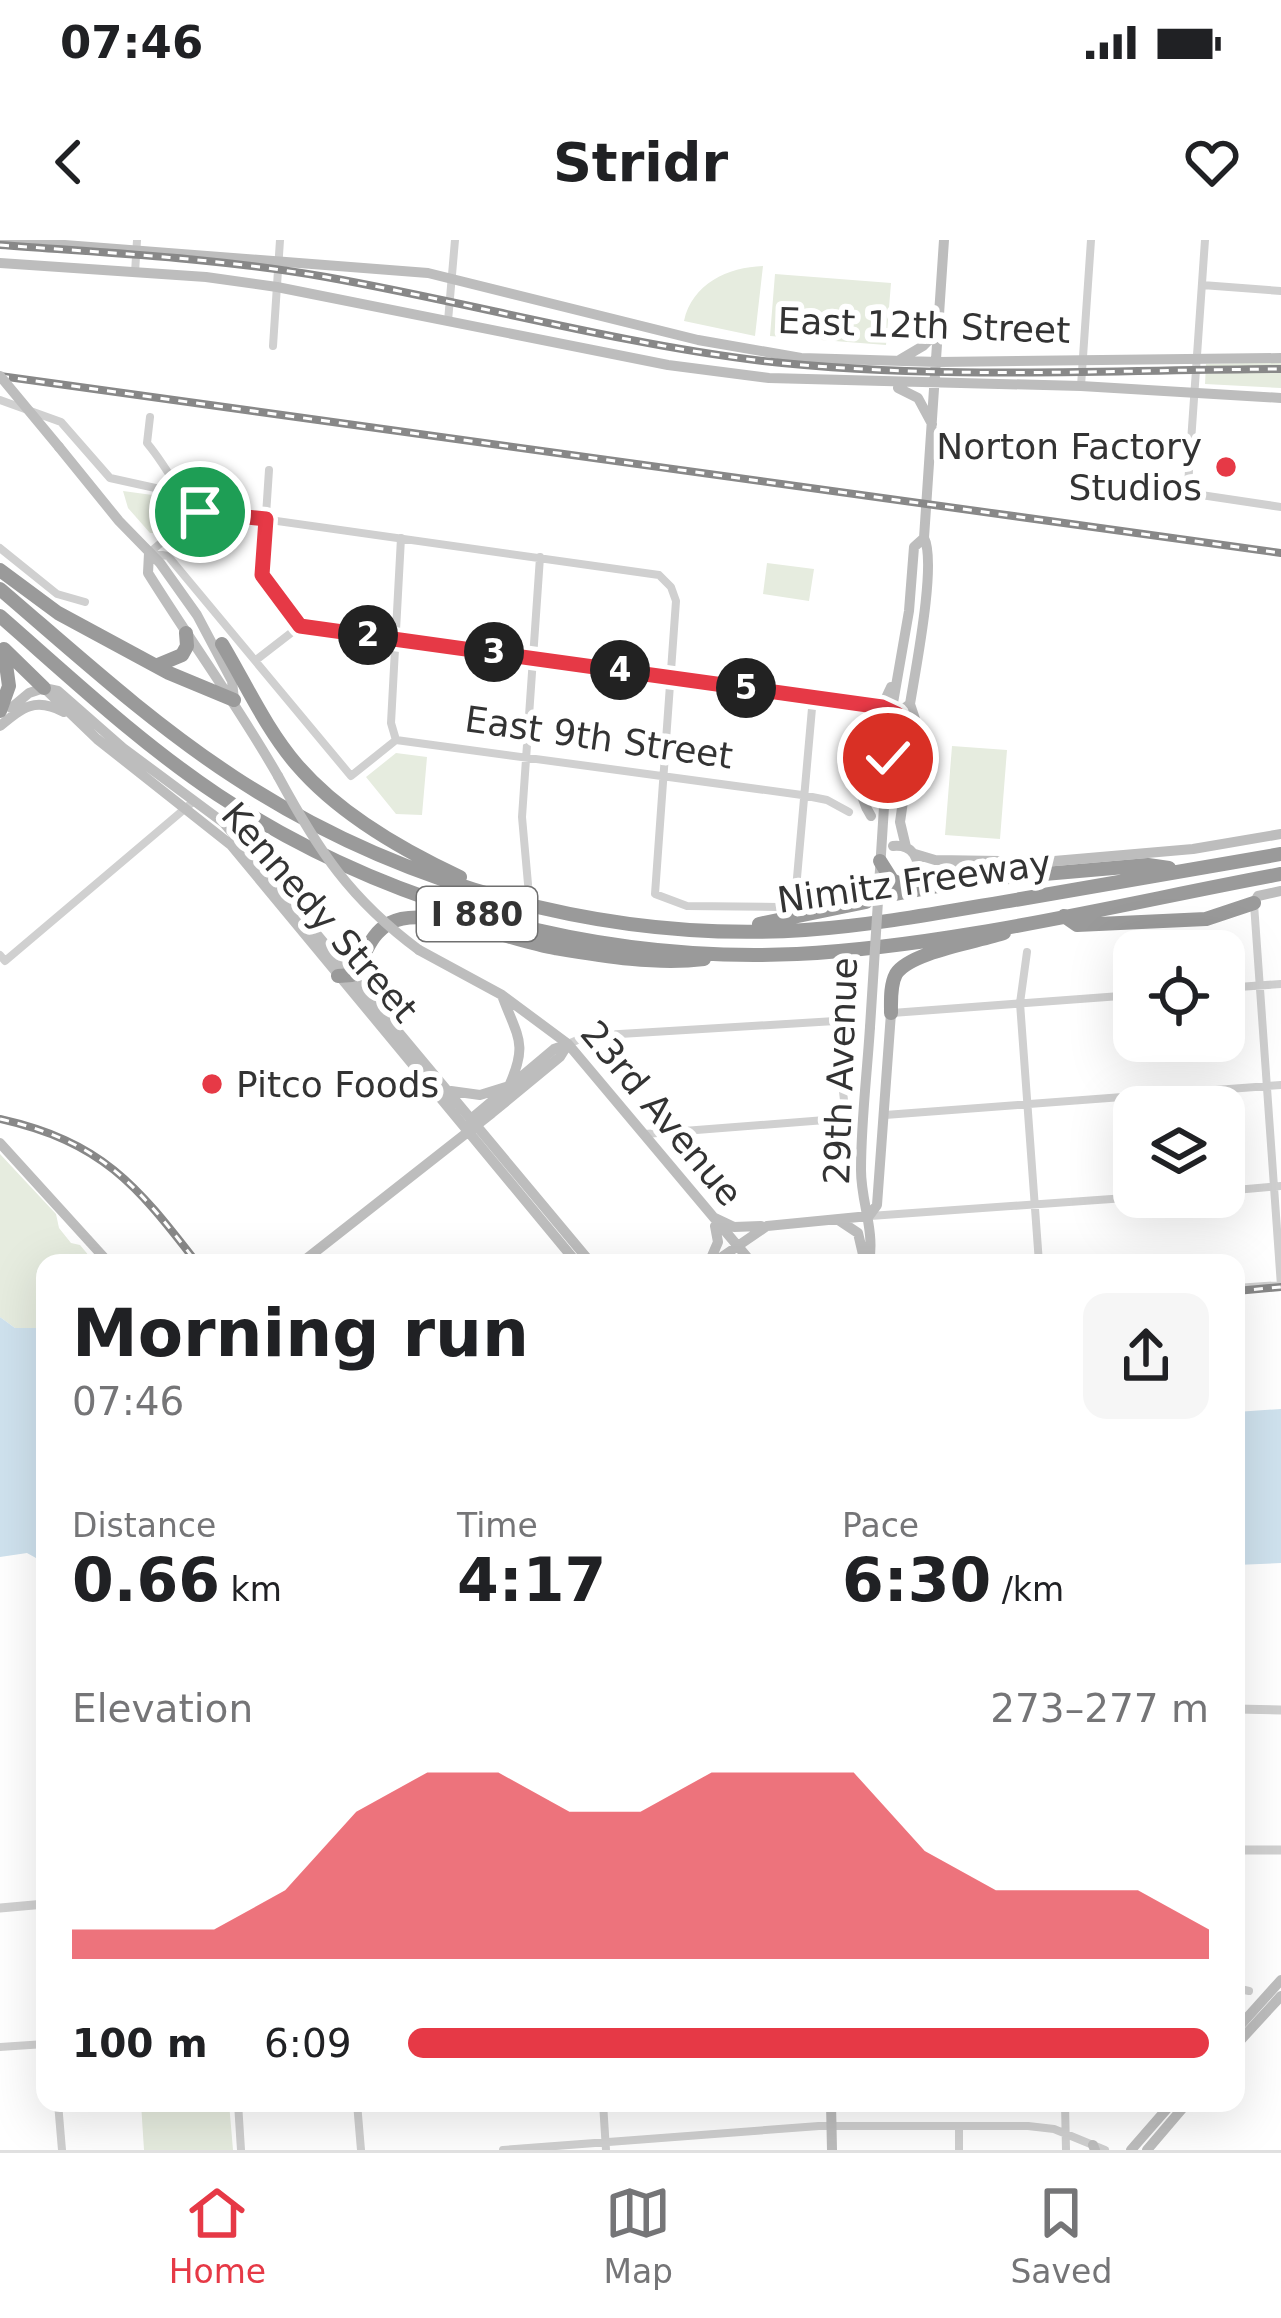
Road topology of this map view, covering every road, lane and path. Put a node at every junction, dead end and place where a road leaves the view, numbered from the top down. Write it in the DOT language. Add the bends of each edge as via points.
graph roads {
  1 [pos="0,240"];
  2 [pos="280,240"];
  3 [pos="455,240"];
  4 [pos="944,240"];
  5 [pos="1090,240"];
  6 [pos="1205,240"];
  7 [pos="137,244"];
  8 [pos="0,263"];
  9 [pos="279,264"];
  10 [pos="135,273"];
  11 [pos="453,278"];
  12 [pos="1202,285"];
  13 [pos="277,287"];
  14 [pos="1281,291"];
  15 [pos="448,322"];
  16 [pos="940,328"];
  17 [pos="273,346"];
  18 [pos="1281,358"];
  19 [pos="1083,359"];
  20 [pos="1197,359"];
  21 [pos="897,361"];
  22 [pos="938,362"];
  23 [pos="0,376"];
  24 [pos="883,382"];
  25 [pos="936,385"];
  26 [pos="1081,386"];
  27 [pos="1195,391"];
  28 [pos="1281,398"];
  29 [pos="0,400"];
  30 [pos="150,417"];
  31 [pos="933,426"];
  32 [pos="269,470"];
  33 [pos="178,493"];
  34 [pos="1281,506"];
  35 [pos="194,515"];
  36 [pos="266,519"];
  37 [pos="401,538"];
  38 [pos="924,538"];
  39 [pos="0,548"];
  40 [pos="148,553"];
  41 [pos="540,557"];
  42 [pos="0,570"];
  43 [pos="0,589"];
  44 [pos="85,602"];
  45 [pos="0,616"];
  46 [pos="300,626"];
  47 [pos="207,631"];
  48 [pos="186,633"];
  49 [pos="397,639"];
  50 [pos="222,644"];
  51 [pos="2,647"];
  52 [pos="532,658"];
  53 [pos="256,660"];
  54 [pos="158,665"];
  55 [pos="900,668"];
  56 [pos="670,676"];
  57 [pos="44,688"];
  58 [pos="813,697"];
  59 [pos="234,700"];
  60 [pos="910,704"];
  61 [pos="882,707"];
  62 [pos="0,714"];
  63 [pos="897,714"];
  64 [pos="72,716"];
  65 [pos="0,726"];
  66 [pos="396,740"];
  67 [pos="526,758"];
  68 [pos="666,778"];
  69 [pos="802,795"];
  70 [pos="191,804"];
  71 [pos="849,812"];
  72 [pos="871,816"];
  73 [pos="1281,834"];
  74 [pos="905,849"];
  75 [pos="1281,854"];
  76 [pos="880,861"];
  77 [pos="1010,863"];
  78 [pos="1186,870"];
  79 [pos="1281,874"];
  80 [pos="915,880"];
  81 [pos="528,884"];
  82 [pos="1281,891"];
  83 [pos="872,899"];
  84 [pos="514,900"];
  85 [pos="1254,904"];
  86 [pos="1064,916"];
  87 [pos="1039,920"];
  88 [pos="719,930"];
  89 [pos="1027,952"];
  90 [pos="745,954"];
  91 [pos="2,958"];
  92 [pos="345,976"];
  93 [pos="1281,984"];
  94 [pos="1261,986"];
  95 [pos="1245,987"];
  96 [pos="502,994"];
  97 [pos="1113,996"];
  98 [pos="1020,1003"];
  99 [pos="891,1013"];
  100 [pos="568,1044"];
  101 [pos="1281,1085"];
  102 [pos="509,1086"];
  103 [pos="1268,1086"];
  104 [pos="450,1091"];
  105 [pos="1028,1106"];
  106 [pos="885,1115"];
  107 [pos="472,1124"];
  108 [pos="644,1134"];
  109 [pos="0,1143"];
  110 [pos="1278,1186"];
  111 [pos="1245,1188"];
  112 [pos="1113,1199"];
  113 [pos="1034,1205"];
  114 [pos="712,1216"];
  115 [pos="869,1216"];
  116 [pos="837,1220"];
  117 [pos="767,1226"];
  118 [pos="738,1248"];
  119 [pos="101,1254"];
  120 [pos="312,1254"];
  121 [pos="571,1254"];
  122 [pos="583,1254"];
  123 [pos="714,1254"];
  124 [pos="727,1254"];
  125 [pos="744,1254"];
  126 [pos="864,1254"];
  127 [pos="869,1254"];
  128 [pos="1038,1254"];
  129 [pos="1281,1286"];
  130 [pos="1245,1290"];
  131 [pos="1245,1709"];
  132 [pos="1281,1710"];
  133 [pos="1245,1850"];
  134 [pos="1281,1850"];
  135 [pos="36,1905"];
  136 [pos="0,1908"];
  137 [pos="1281,1979"];
  138 [pos="1245,1990"];
  139 [pos="1249,1991"];
  140 [pos="1281,1996"];
  141 [pos="1245,2020"];
  142 [pos="1245,2035"];
  143 [pos="36,2045"];
  144 [pos="0,2048"];
  145 [pos="59,2112"];
  146 [pos="239,2112"];
  147 [pos="358,2112"];
  148 [pos="604,2112"];
  149 [pos="831,2112"];
  150 [pos="1065,2112"];
  151 [pos="1164,2112"];
  152 [pos="1179,2112"];
  153 [pos="832,2126"];
  154 [pos="959,2126"];
  155 [pos="1066,2133"];
  156 [pos="606,2146"];
  157 [pos="1098,2148"];
  158 [pos="62,2150"];
  159 [pos="241,2150"];
  160 [pos="361,2150"];
  161 [pos="503,2150"];
  162 [pos="832,2150"];
  163 [pos="959,2150"];
  164 [pos="1066,2150"];
  165 [pos="1131,2150"];
  166 [pos="1147,2150"];
  1 -- 7 [label="main road, East 12th Street"];
  2 -- 9 [label="street"];
  3 -- 11 [label="street"];
  4 -- 16 [label="main road, 29th Avenue"];
  5 -- 19 [label="street"];
  6 -- 12 [label="street"];
  7 -- 9 [label="main road, East 12th Street"];
  7 -- 10 [label="street"];
  8 -- 10 [label="main road, East 12th Street"];
  9 -- 11 [label="main road, East 12th Street"];
  9 -- 13 [label="street"];
  10 -- 13 [label="main road, East 12th Street"];
  11 -- 15 [label="street"];
  11 -- 21 [label="main road, East 12th Street" via="698,340 801,358"];
  12 -- 14 [label="street"];
  12 -- 20 [label="street"];
  13 -- 15 [label="main road, East 12th Street"];
  13 -- 17 [label="street"];
  15 -- 24 [label="main road, East 12th Street" via="716,371"];
  16 -- 21 [label="main road"];
  16 -- 22 [label="main road, 29th Avenue"];
  18 -- 20 [label="main road, East 12th Street"];
  19 -- 20 [label="main road, East 12th Street"];
  19 -- 22 [label="main road, East 12th Street"];
  19 -- 26 [label="street"];
  20 -- 27 [label="street"];
  21 -- 22 [label="main road, East 12th Street"];
  22 -- 25 [label="main road, 29th Avenue"];
  23 -- 40 [label="main road, 23rd Avenue, bridge"];
  24 -- 25 [label="main road, East 12th Street"];
  24 -- 31 [label="main road" via="918,398"];
  25 -- 26 [label="main road, East 12th Street"];
  25 -- 31 [label="main road, 29th Avenue"];
  26 -- 27 [label="main road, East 12th Street"];
  27 -- 28 [label="main road, East 12th Street"];
  27 -- 34 [label="street" via="1192,491"];
  29 -- 33 [label="street" via="61,422 110,478"];
  30 -- 33 [label="street" via="148,443"];
  31 -- 38 [label="main road, 29th Avenue"];
  32 -- 36 [label="street"];
  33 -- 35 [label="street"];
  35 -- 36 [label="street"];
  35 -- 40 [label="street"];
  36 -- 37 [label="street"];
  36 -- 46 [label="street" via="262,575"];
  37 -- 41 [label="street"];
  37 -- 49 [label="street"];
  38 -- 55 [label="main road, 29th Avenue" via="914,547"];
  38 -- 60 [label="main road, 29th Avenue"];
  39 -- 44 [label="street" via="57,595"];
  40 -- 47 [label="main road, 23rd Avenue"];
  40 -- 48 [label="main road, 23rd Avenue" via="148,574"];
  40 -- 53 [label="street, 23rd Avenue" via="168,556"];
  41 -- 52 [label="street"];
  41 -- 56 [label="street" via="654,573 668,583 676,601"];
  42 -- 54 [label="highway" via="58,613"];
  43 -- 84 [label="highway, Nimitz Freeway / I 880" via="174,734 263,795 370,851"];
  45 -- 90 [label="highway, Nimitz Freeway / I 880" via="188,774 341,863 544,932"];
  46 -- 49 [label="street"];
  46 -- 53 [label="street"];
  47 -- 50 [label="main road"];
  47 -- 59 [label="main road, 23rd Avenue"];
  48 -- 54 [label="highway" via="182,655"];
  48 -- 59 [label="main road, 23rd Avenue"];
  49 -- 52 [label="street"];
  49 -- 66 [label="street"];
  50 -- 84 [label="highway" via="318,788 420,857"];
  51 -- 57 [label="highway"];
  51 -- 62 [label="highway" via="9,686"];
  52 -- 56 [label="street"];
  52 -- 67 [label="street"];
  53 -- 66 [label="street, 23rd Avenue" via="351,776"];
  54 -- 59 [label="highway"];
  55 -- 61 [label="main road"];
  55 -- 63 [label="main road, 29th Avenue"];
  56 -- 58 [label="street"];
  56 -- 68 [label="street"];
  57 -- 62 [label="main road"];
  57 -- 64 [label="main road, Kennedy Street"];
  57 -- 70 [label="main road, Kennedy Street" via="58,691"];
  58 -- 61 [label="street"];
  58 -- 69 [label="street"];
  59 -- 96 [label="main road, 23rd Avenue, bridge" via="349,889 401,937"];
  60 -- 63 [label="main road"];
  60 -- 74 [label="main road, 29th Avenue"];
  61 -- 63 [label="street"];
  61 -- 72 [label="main road" via="861,771"];
  63 -- 76 [label="main road, 29th Avenue, bridge"];
  64 -- 65 [label="main road" via="32,703"];
  64 -- 70 [label="main road, Kennedy Street"];
  66 -- 67 [label="street, East 9th Street"];
  67 -- 68 [label="street, East 9th Street"];
  67 -- 81 [label="street"];
  68 -- 69 [label="street, East 9th Street"];
  68 -- 69 [label="street" via="655,894 687,906 790,901"];
  69 -- 71 [label="street, East 9th Street"];
  70 -- 91 [label="street"];
  70 -- 92 [label="main road, Kennedy Street" via="224,823"];
  73 -- 77 [label="main road" via="1193,850"];
  74 -- 77 [label="main road" via="935,860"];
  74 -- 80 [label="main road, 29th Avenue"];
  75 -- 78 [label="highway, Nimitz Freeway / I 880"];
  76 -- 80 [label="highway, bridge" via="892,880"];
  76 -- 83 [label="main road, 29th Avenue, bridge"];
  77 -- 80 [label="main road"];
  78 -- 80 [label="highway" via="1148,865"];
  78 -- 88 [label="highway, Nimitz Freeway / I 880" via="855,926"];
  79 -- 86 [label="highway, Nimitz Freeway / I 880"];
  80 -- 83 [label="highway, bridge"];
  82 -- 85 [label="main road"];
  83 -- 88 [label="highway"];
  83 -- 115 [label="main road, 29th Avenue, bridge" via="861,1172"];
  84 -- 88 [label="highway, Nimitz Freeway / I 880"];
  85 -- 86 [label="highway" via="1206,919 1077,925"];
  85 -- 94 [label="street"];
  86 -- 87 [label="highway, Nimitz Freeway / I 880"];
  87 -- 90 [label="highway, Nimitz Freeway / I 880" via="857,949"];
  87 -- 99 [label="highway" via="904,966"];
  89 -- 98 [label="street"];
  90 -- 92 [label="highway" via="675,963 551,948 419,916 378,931"];
  92 -- 104 [label="main road, Kennedy Street"];
  92 -- 107 [label="main road, Kennedy Street"];
  93 -- 94 [label="street"];
  94 -- 95 [label="street"];
  94 -- 103 [label="street"];
  96 -- 100 [label="main road, 23rd Avenue"];
  96 -- 102 [label="main road" via="522,1048"];
  97 -- 98 [label="street"];
  98 -- 99 [label="street"];
  98 -- 105 [label="street"];
  99 -- 106 [label="main road, 29th Avenue"];
  100 -- 102 [label="main road"];
  100 -- 107 [label="main road"];
  100 -- 108 [label="main road, 23rd Avenue"];
  100 -- 108 [label="street" via="587,1036 835,1021 845,1109 838,1119"];
  101 -- 103 [label="street"];
  102 -- 104 [label="main road" via="480,1095"];
  102 -- 107 [label="main road"];
  103 -- 105 [label="street"];
  103 -- 110 [label="street"];
  104 -- 107 [label="main road, Kennedy Street"];
  105 -- 106 [label="street"];
  105 -- 113 [label="street"];
  106 -- 115 [label="main road, 29th Avenue" via="877,1205"];
  107 -- 120 [label="main road"];
  107 -- 121 [label="main road, Kennedy Street"];
  107 -- 122 [label="main road, Kennedy Street"];
  108 -- 114 [label="main road, 23rd Avenue"];
  109 -- 119 [label="main road"];
  110 -- 111 [label="street"];
  110 -- 129 [label="street"];
  112 -- 113 [label="street"];
  113 -- 115 [label="street"];
  113 -- 128 [label="street"];
  114 -- 117 [label="main road" via="734,1227"];
  114 -- 118 [label="main road, 23rd Avenue"];
  114 -- 123 [label="main road"];
  115 -- 116 [label="main road"];
  115 -- 127 [label="main road, 29th Avenue"];
  116 -- 117 [label="main road"];
  116 -- 126 [label="main road" via="858,1233"];
  117 -- 118 [label="main road"];
  118 -- 124 [label="main road"];
  118 -- 125 [label="main road, 23rd Avenue"];
  129 -- 130 [label="street"];
  131 -- 132 [label="street"];
  133 -- 134 [label="street"];
  135 -- 136 [label="street"];
  137 -- 141 [label="main road"];
  138 -- 139 [label="street"];
  140 -- 142 [label="main road"];
  143 -- 144 [label="street"];
  145 -- 158 [label="street"];
  146 -- 159 [label="street"];
  147 -- 160 [label="street"];
  148 -- 156 [label="street"];
  149 -- 153 [label="main road"];
  150 -- 155 [label="street"];
  151 -- 165 [label="main road"];
  152 -- 166 [label="main road"];
  153 -- 154 [label="street"];
  153 -- 156 [label="street"];
  153 -- 162 [label="main road"];
  154 -- 155 [label="street"];
  154 -- 163 [label="street"];
  155 -- 157 [label="street"];
  155 -- 164 [label="street"];
  156 -- 161 [label="street"];
}
